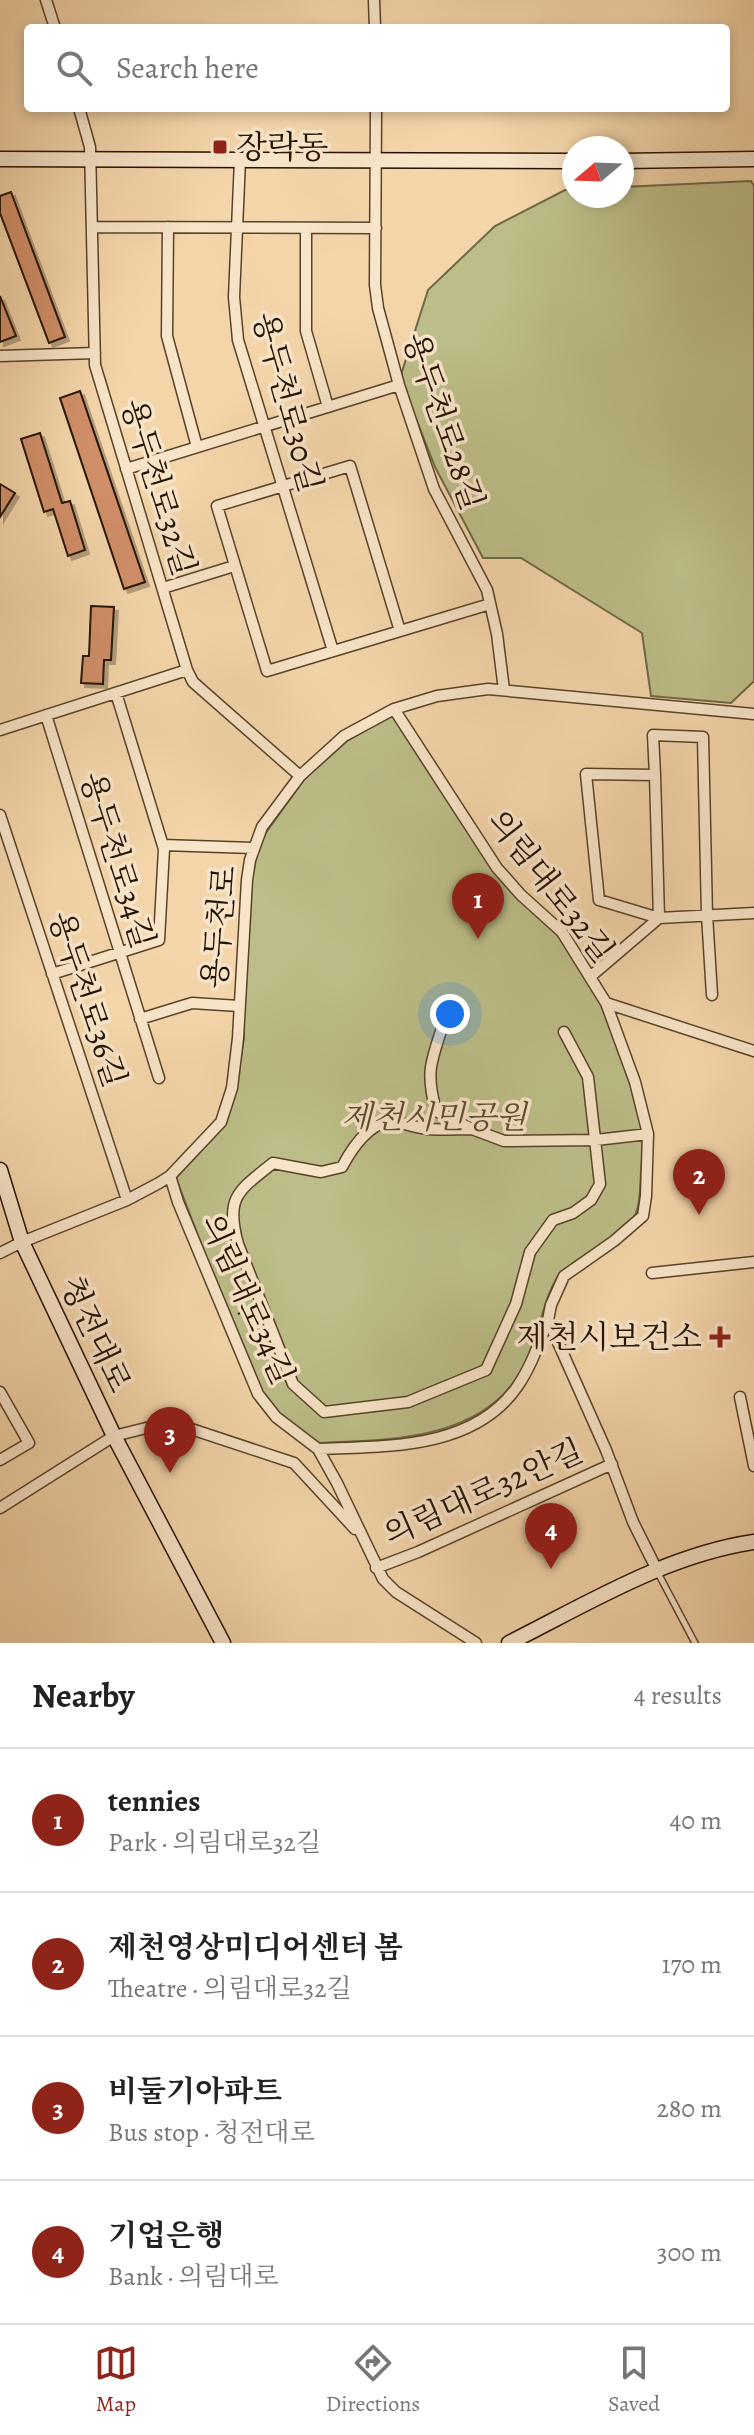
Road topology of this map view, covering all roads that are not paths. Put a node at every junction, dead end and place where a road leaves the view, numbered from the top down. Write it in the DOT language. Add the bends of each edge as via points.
graph roads {
  1 [pos="46,0"];
  2 [pos="374,0"];
  3 [pos="54,24"];
  4 [pos="375,24"];
  5 [pos="80,112"];
  6 [pos="376,112"];
  7 [pos="0,159"];
  8 [pos="377,159"];
  9 [pos="754,159"];
  10 [pos="240,160"];
  11 [pos="90,161"];
  12 [pos="562,161"];
  13 [pos="634,161"];
  14 [pos="92,227"];
  15 [pos="168,227"];
  16 [pos="238,227"];
  17 [pos="306,228"];
  18 [pos="376,228"];
  19 [pos="95,353"];
  20 [pos="0,356"];
  21 [pos="399,385"];
  22 [pos="328,407"];
  23 [pos="264,426"];
  24 [pos="197,447"];
  25 [pos="126,469"];
  26 [pos="283,486"];
  27 [pos="234,566"];
  28 [pos="163,588"];
  29 [pos="490,604"];
  30 [pos="400,631"];
  31 [pos="333,651"];
  32 [pos="187,670"];
  33 [pos="504,690"];
  34 [pos="116,693"];
  35 [pos="394,709"];
  36 [pos="753,712"];
  37 [pos="46,715"];
  38 [pos="0,730"];
  39 [pos="655,775"];
  40 [pos="300,776"];
  41 [pos="0,815"];
  42 [pos="163,845"];
  43 [pos="253,848"];
  44 [pos="754,913"];
  45 [pos="707,915"];
  46 [pos="659,918"];
  47 [pos="119,953"];
  48 [pos="52,974"];
  49 [pos="590,977"];
  50 [pos="712,995"];
  51 [pos="606,1003"];
  52 [pos="239,1006"];
  53 [pos="140,1019"];
  54 [pos="463,1019"];
  55 [pos="564,1032"];
  56 [pos="754,1051"];
  57 [pos="159,1078"];
  58 [pos="472,1129"];
  59 [pos="648,1134"];
  60 [pos="596,1140"];
  61 [pos="0,1170"];
  62 [pos="170,1176"];
  63 [pos="127,1200"];
  64 [pos="22,1242"];
  65 [pos="0,1253"];
  66 [pos="754,1262"];
  67 [pos="652,1273"];
  68 [pos="548,1320"];
  69 [pos="0,1392"];
  70 [pos="740,1397"];
  71 [pos="114,1436"];
  72 [pos="318,1449"];
  73 [pos="0,1460"];
  74 [pos="612,1464"];
  75 [pos="754,1466"];
  76 [pos="0,1508"];
  77 [pos="362,1537"];
  78 [pos="754,1542"];
  79 [pos="376,1568"];
  80 [pos="657,1570"];
  81 [pos="223,1643"];
  82 [pos="476,1643"];
  83 [pos="509,1643"];
  84 [pos="695,1643"];
  1 -- 3 [label="street"];
  2 -- 4 [label="street"];
  5 -- 11 [label="street, 용두천로32길"];
  6 -- 8 [label="street, 용두천로28길"];
  7 -- 11 [label="street"];
  8 -- 10 [label="street"];
  8 -- 12 [label="street"];
  8 -- 18 [label="street, 용두천로28길"];
  9 -- 13 [label="street"];
  10 -- 11 [label="street"];
  10 -- 16 [label="street, 용두천로30길"];
  11 -- 14 [label="street, 용두천로32길"];
  14 -- 15 [label="street"];
  14 -- 19 [label="street, 용두천로32길"];
  15 -- 16 [label="street"];
  15 -- 24 [label="street" via="167,336"];
  16 -- 17 [label="street"];
  16 -- 23 [label="street, 용두천로30길" via="235,319"];
  17 -- 18 [label="street"];
  17 -- 22 [label="street" via="306,331"];
  18 -- 21 [label="street, 용두천로28길" via="378,308"];
  19 -- 20 [label="street"];
  19 -- 25 [label="street, 용두천로32길"];
  21 -- 22 [label="street"];
  21 -- 29 [label="street, 용두천로28길" via="434,489 484,581"];
  22 -- 23 [label="street"];
  23 -- 24 [label="street"];
  23 -- 26 [label="street, 용두천로30길"];
  24 -- 25 [label="street"];
  25 -- 28 [label="street, 용두천로32길"];
  26 -- 27 [label="street" via="217,506"];
  26 -- 30 [label="street" via="350,466"];
  26 -- 31 [label="street, 용두천로30길"];
  27 -- 28 [label="street"];
  27 -- 31 [label="street" via="267,671"];
  28 -- 32 [label="street, 용두천로32길"];
  29 -- 30 [label="street"];
  29 -- 33 [label="street, 용두천로28길"];
  30 -- 31 [label="street"];
  32 -- 34 [label="street"];
  32 -- 40 [label="street, 용두천로32길" via="193,682"];
  33 -- 35 [label="street, 용두천로" via="453,693"];
  33 -- 36 [label="street, 용두천로"];
  34 -- 37 [label="street"];
  34 -- 42 [label="street"];
  35 -- 40 [label="street, 용두천로" via="344,736"];
  35 -- 49 [label="street, 의림대로32길" via="497,868 562,932"];
  37 -- 38 [label="street"];
  37 -- 47 [label="street, 용두천로34길"];
  39 -- 45 [label="street" via="653,735 703,737"];
  39 -- 46 [label="street"];
  39 -- 46 [label="street" via="586,774 599,900"];
  40 -- 43 [label="street, 용두천로"];
  41 -- 48 [label="street, 용두천로36길"];
  42 -- 43 [label="street"];
  42 -- 47 [label="street" via="159,940"];
  43 -- 52 [label="street, 용두천로"];
  44 -- 45 [label="street"];
  45 -- 46 [label="street"];
  45 -- 50 [label="street"];
  46 -- 49 [label="street"];
  47 -- 48 [label="street"];
  47 -- 53 [label="street, 용두천로34길"];
  48 -- 63 [label="street, 용두천로36길"];
  49 -- 51 [label="street, 의림대로32길"];
  51 -- 56 [label="street"];
  51 -- 59 [label="street, 의림대로32길"];
  52 -- 53 [label="street" via="192,1003"];
  52 -- 62 [label="street, 용두천로" via="232,1088 224,1113 207,1139"];
  53 -- 57 [label="street, 용두천로34길"];
  54 -- 58 [label="street" via="442,1028 428,1082 436,1111"];
  55 -- 60 [label="street" via="588,1077"];
  58 -- 60 [label="street" via="504,1141"];
  58 -- 60 [label="street" via="382,1123 342,1167 321,1172 273,1163 243,1188 233,1205 232,1223 293,1384 324,1412 408,1402 486,1370 516,1304 530,1252 553,1220 591,1200 600,1184"];
  59 -- 60 [label="street"];
  59 -- 68 [label="street, 의림대로32길" via="643,1216 564,1276"];
  61 -- 64 [label="street, 청전대로"];
  62 -- 63 [label="street, 용두천로"];
  62 -- 72 [label="street, 의림대로34길" via="251,1381 270,1411"];
  63 -- 64 [label="street, 용두천로"];
  64 -- 65 [label="street, 용두천로"];
  64 -- 71 [label="street, 청전대로"];
  66 -- 67 [label="street"];
  68 -- 72 [label="street, 의림대로32길" via="529,1369 489,1416 431,1440"];
  68 -- 74 [label="street"];
  69 -- 73 [label="street" via="29,1443"];
  70 -- 75 [label="street"];
  71 -- 76 [label="street"];
  71 -- 77 [label="street" via="170,1422 294,1463"];
  71 -- 81 [label="street, 청전대로"];
  72 -- 77 [label="street, 의림대로34길"];
  74 -- 79 [label="street, 의림대로32안길"];
  74 -- 80 [label="street"];
  77 -- 79 [label="street, 의림대로34길"];
  78 -- 80 [label="street"];
  79 -- 82 [label="street, 의림대로34길" via="396,1592"];
  80 -- 83 [label="street"];
  80 -- 84 [label="lane"];
}
